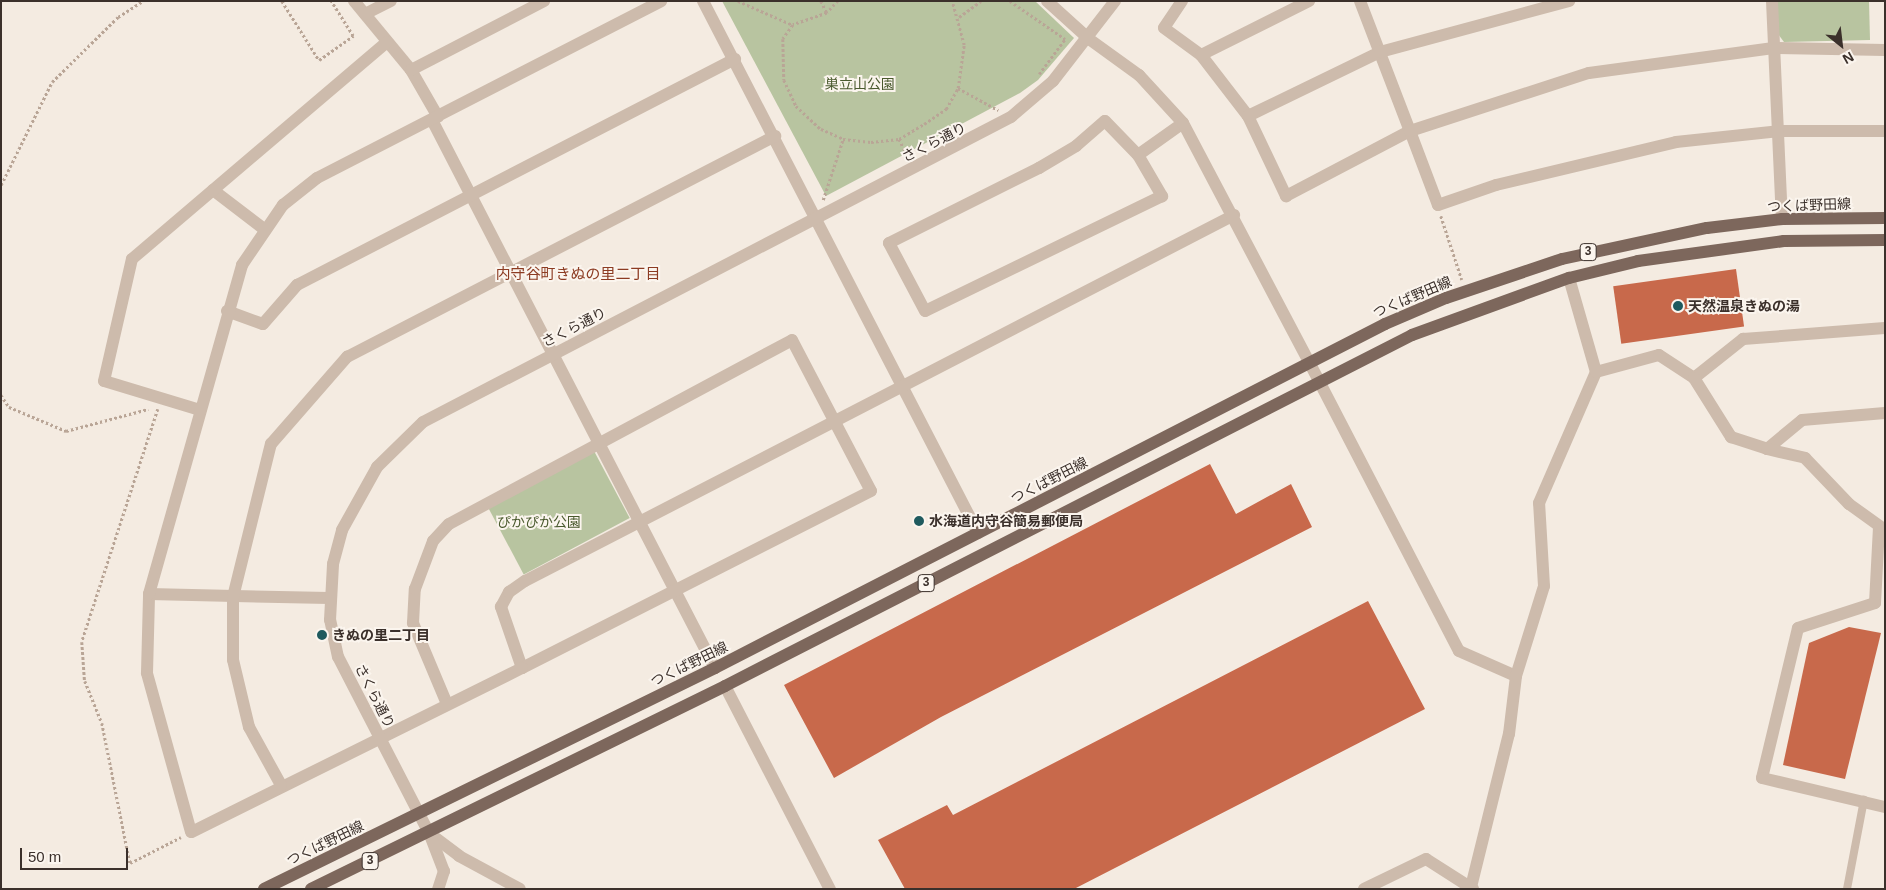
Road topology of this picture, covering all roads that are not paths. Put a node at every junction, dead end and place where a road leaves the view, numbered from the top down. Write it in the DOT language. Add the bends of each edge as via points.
graph roads {
  1 [pos="354,1"];
  2 [pos="391,1"];
  3 [pos="544,1"];
  4 [pos="661,1"];
  5 [pos="703,1"];
  6 [pos="1047,1"];
  7 [pos="1115,1"];
  8 [pos="1182,1"];
  9 [pos="1309,1"];
  10 [pos="1360,1"];
  11 [pos="1569,1"];
  12 [pos="1772,1"];
  13 [pos="1291,5"];
  14 [pos="365,14"];
  15 [pos="1089,39"];
  16 [pos="388,42"];
  17 [pos="1775,48"];
  18 [pos="1885,50"];
  19 [pos="1380,52"];
  20 [pos="1201,55"];
  21 [pos="735,59"];
  22 [pos="411,70"];
  23 [pos="1248,116"];
  24 [pos="435,119"];
  25 [pos="1183,124"];
  26 [pos="1410,131"];
  27 [pos="1781,131"];
  28 [pos="1885,131"];
  29 [pos="775,136"];
  30 [pos="1138,155"];
  31 [pos="213,190"];
  32 [pos="472,197"];
  33 [pos="1234,215"];
  34 [pos="817,218"];
  35 [pos="1885,218"];
  36 [pos="1782,219"];
  37 [pos="264,229"];
  38 [pos="1885,240"];
  39 [pos="510,271"];
  40 [pos="1569,278"];
  41 [pos="227,311"];
  42 [pos="1885,328"];
  43 [pos="554,354"];
  44 [pos="1310,362"];
  45 [pos="1596,372"];
  46 [pos="1694,378"];
  47 [pos="1320,381"];
  48 [pos="902,384"];
  49 [pos="200,410"];
  50 [pos="1885,413"];
  51 [pos="834,418"];
  52 [pos="599,440"];
  53 [pos="1767,449"];
  54 [pos="638,519"];
  55 [pos="1882,528"];
  56 [pos="978,533"];
  57 [pos="675,591"];
  58 [pos="149,594"];
  59 [pos="233,597"];
  60 [pos="329,598"];
  61 [pos="522,668"];
  62 [pos="715,668"];
  63 [pos="1516,676"];
  64 [pos="726,686"];
  65 [pos="447,704"];
  66 [pos="379,737"];
  67 [pos="281,785"];
  68 [pos="1864,799"];
  69 [pos="1885,807"];
  70 [pos="418,814"];
  71 [pos="429,832"];
  72 [pos="1472,888"];
  73 [pos="264,889"];
  74 [pos="311,889"];
  75 [pos="438,889"];
  76 [pos="520,889"];
  77 [pos="830,889"];
  78 [pos="1364,889"];
  79 [pos="1847,889"];
  1 -- 14 [label="street"];
  2 -- 14 [label="street"];
  3 -- 22 [label="street"];
  4 -- 24 [label="street"];
  5 -- 21 [label="street"];
  6 -- 15 [label="street"];
  7 -- 15 [label="street, さくら通り"];
  8 -- 20 [label="street" via="1164,28"];
  9 -- 13 [label="street"];
  10 -- 19 [label="street"];
  11 -- 19 [label="street"];
  12 -- 17 [label="street"];
  13 -- 20 [label="street"];
  14 -- 16 [label="street"];
  15 -- 25 [label="street" via="1139,75"];
  15 -- 34 [label="street, さくら通り" via="1053,81 1011,117"];
  16 -- 22 [label="street"];
  16 -- 31 [label="street"];
  17 -- 18 [label="street"];
  17 -- 26 [label="street" via="1589,73"];
  17 -- 27 [label="street"];
  19 -- 23 [label="street"];
  19 -- 26 [label="street"];
  20 -- 23 [label="street"];
  21 -- 29 [label="street"];
  21 -- 32 [label="street"];
  22 -- 24 [label="street"];
  23 -- 26 [label="street" via="1286,196"];
  24 -- 32 [label="street"];
  24 -- 37 [label="street" via="317,178 283,205"];
  25 -- 30 [label="street"];
  25 -- 33 [label="street"];
  26 -- 27 [label="street" via="1438,205 1496,185 1676,142"];
  27 -- 28 [label="street"];
  27 -- 36 [label="street"];
  29 -- 34 [label="street"];
  29 -- 39 [label="street"];
  30 -- 30 [label="street" via="1162,196 925,311 889,243 1039,168 1076,146 1105,121"];
  31 -- 37 [label="street"];
  31 -- 49 [label="street" via="132,259 104,381"];
  32 -- 39 [label="street"];
  32 -- 41 [label="street" via="297,285 263,324"];
  33 -- 44 [label="street"];
  33 -- 48 [label="street"];
  34 -- 43 [label="street, さくら通り"];
  34 -- 48 [label="street"];
  35 -- 36 [label="main road, つくば野田線 / 3"];
  36 -- 44 [label="main road, つくば野田線 / 3" via="1633,241 1562,259 1466,291 1385,324"];
  37 -- 41 [label="street" via="242,265"];
  38 -- 40 [label="main road, 3" via="1838,238 1709,248"];
  39 -- 43 [label="street"];
  39 -- 59 [label="street" via="347,357 272,444"];
  40 -- 45 [label="street"];
  40 -- 47 [label="main road, 3" via="1412,335"];
  41 -- 49 [label="street"];
  42 -- 46 [label="street" via="1743,339"];
  43 -- 52 [label="street"];
  43 -- 60 [label="street, さくら通り" via="423,422 400,441 357,496 342,530"];
  44 -- 47 [label="street"];
  44 -- 56 [label="main road, つくば野田線 / 3"];
  45 -- 46 [label="street" via="1659,355"];
  45 -- 63 [label="street" via="1539,503 1544,586"];
  46 -- 53 [label="street" via="1731,438"];
  47 -- 63 [label="street" via="1459,651"];
  47 -- 64 [label="main road, 3"];
  48 -- 51 [label="street"];
  48 -- 56 [label="street"];
  49 -- 58 [label="street"];
  50 -- 53 [label="street" via="1802,420"];
  51 -- 52 [label="street" via="792,340"];
  51 -- 54 [label="street"];
  51 -- 57 [label="street" via="871,491"];
  52 -- 54 [label="street"];
  52 -- 65 [label="street" via="484,502 449,524 433,542 415,589 414,623"];
  53 -- 55 [label="street" via="1805,458"];
  54 -- 57 [label="street"];
  54 -- 61 [label="street" via="509,592 501,607"];
  55 -- 68 [label="street" via="1874,603 1798,628 1762,778"];
  56 -- 62 [label="main road, つくば野田線 / 3"];
  57 -- 61 [label="street"];
  57 -- 62 [label="street"];
  58 -- 59 [label="street"];
  58 -- 67 [label="street" via="147,673 191,832"];
  59 -- 60 [label="street"];
  59 -- 67 [label="street" via="233,660 249,727"];
  60 -- 66 [label="street, さくら通り" via="338,657"];
  61 -- 65 [label="street"];
  62 -- 70 [label="main road, つくば野田線 / 3"];
  63 -- 72 [label="street" via="1510,734"];
  64 -- 71 [label="main road, 3"];
  64 -- 77 [label="street"];
  65 -- 66 [label="street"];
  66 -- 67 [label="street"];
  66 -- 70 [label="street, さくら通り"];
  68 -- 69 [label="street"];
  68 -- 79 [label="lane"];
  70 -- 71 [label="street, さくら通り"];
  70 -- 73 [label="main road, つくば野田線 / 3"];
  71 -- 74 [label="main road, 3"];
  71 -- 75 [label="street" via="444,871"];
  71 -- 76 [label="street" via="459,856"];
  72 -- 78 [label="street" via="1426,859"];
}
